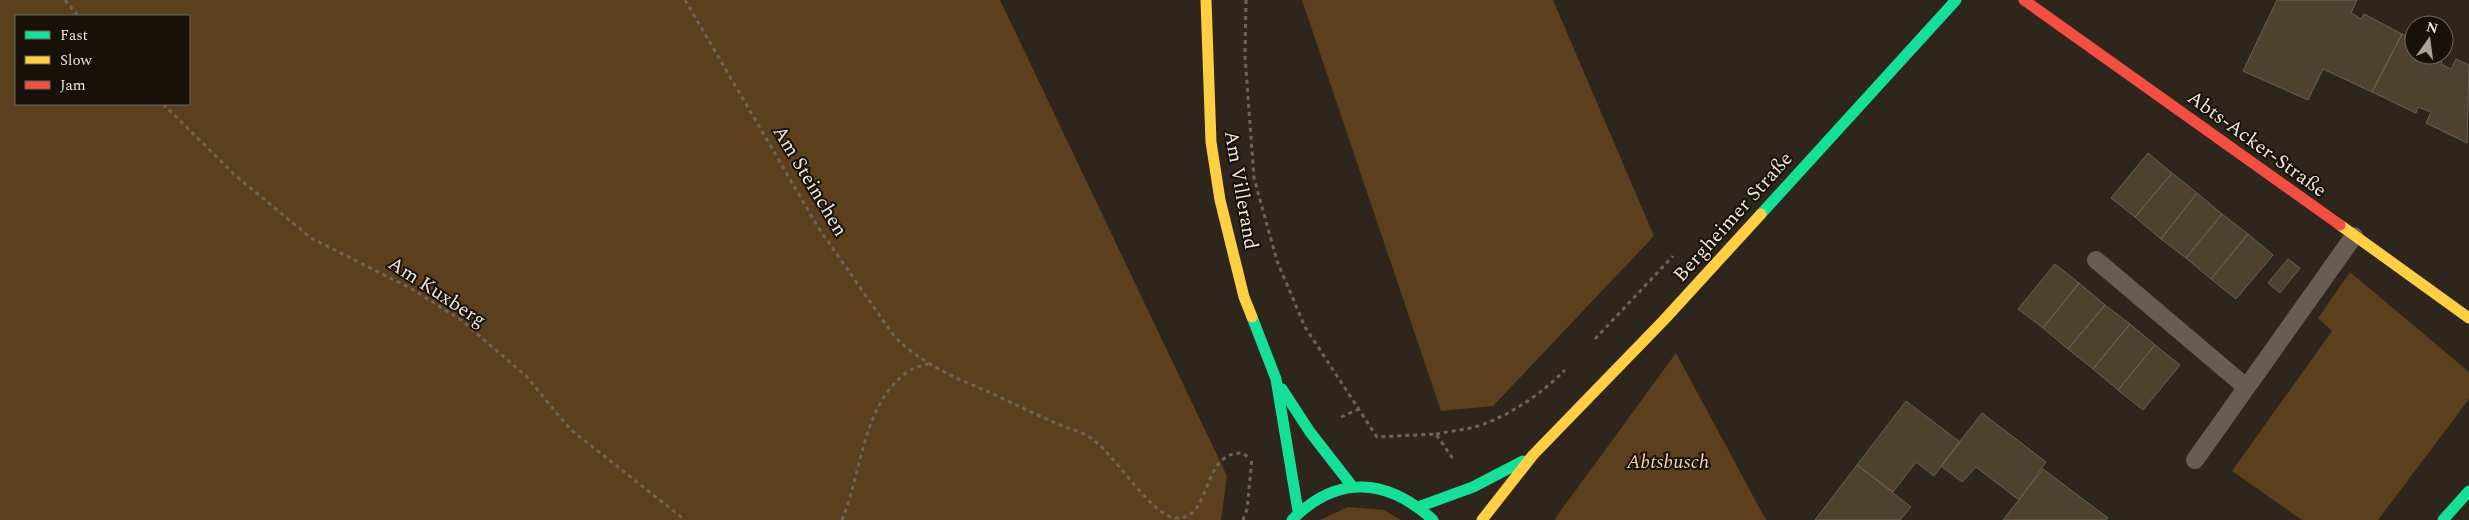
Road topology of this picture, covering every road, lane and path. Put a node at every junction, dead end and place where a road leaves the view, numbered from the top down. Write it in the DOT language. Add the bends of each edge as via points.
graph roads {
  1 [pos="64,0"];
  2 [pos="685,0"];
  3 [pos="1206,0"];
  4 [pos="1246,0"];
  5 [pos="1956,0"];
  6 [pos="2024,0"];
  7 [pos="77,15"];
  8 [pos="164,105"];
  9 [pos="2354,236"];
  10 [pos="2096,260"];
  11 [pos="1643,288"];
  12 [pos="2469,318"];
  13 [pos="1589,345"];
  14 [pos="928,364"];
  15 [pos="1569,366"];
  16 [pos="1276,379"];
  17 [pos="2246,387"];
  18 [pos="1436,434"];
  19 [pos="1534,455"];
  20 [pos="1250,459"];
  21 [pos="2195,460"];
  22 [pos="1352,486"];
  23 [pos="1473,487"];
  24 [pos="2469,491"];
  25 [pos="1421,506"];
  26 [pos="1295,516"];
  27 [pos="685,520"];
  28 [pos="842,520"];
  29 [pos="1434,520"];
  30 [pos="1482,520"];
  31 [pos="2443,520"];
  1 -- 7 [label="path"];
  2 -- 14 [label="path, Am Steinchen" via="818,227 894,336 908,351"];
  3 -- 16 [label="street, Am Villerand" via="1211,142 1220,200 1244,297"];
  4 -- 18 [label="path" via="1244,56 1254,178 1277,261 1305,327 1377,437"];
  5 -- 19 [label="street, Bergheimer Straße" via="1690,292"];
  6 -- 9 [label="street, Abts-Acker-Straße"];
  8 -- 27 [label="path, Am Kuxberg" via="236,176 312,238 410,288 460,320 526,376 570,429"];
  9 -- 12 [label="street, Abts-Acker-Straße"];
  9 -- 17 [label="lane"];
  10 -- 17 [label="lane"];
  11 -- 13 [label="path"];
  14 -- 20 [label="path, Am Steinchen" via="1088,435 1100,444 1152,504 1174,519 1194,510 1220,461 1228,455 1243,453"];
  14 -- 28 [label="path" via="908,371 891,386 872,419 852,497"];
  15 -- 18 [label="path" via="1545,390 1500,417 1477,426"];
  16 -- 22 [label="street, Am Villerand" via="1310,432"];
  16 -- 26 [label="street, Am Villerand"];
  17 -- 21 [label="lane"];
  18 -- 23 [label="path"];
  19 -- 23 [label="street, Bergheimer Straße"];
  19 -- 30 [label="street, Bergheimer Straße"];
  22 -- 25 [label="street" via="1386,489"];
  22 -- 26 [label="street" via="1321,495"];
  23 -- 25 [label="street, Bergheimer Straße"];
  24 -- 31 [label="street"];
  25 -- 29 [label="street"];
}
